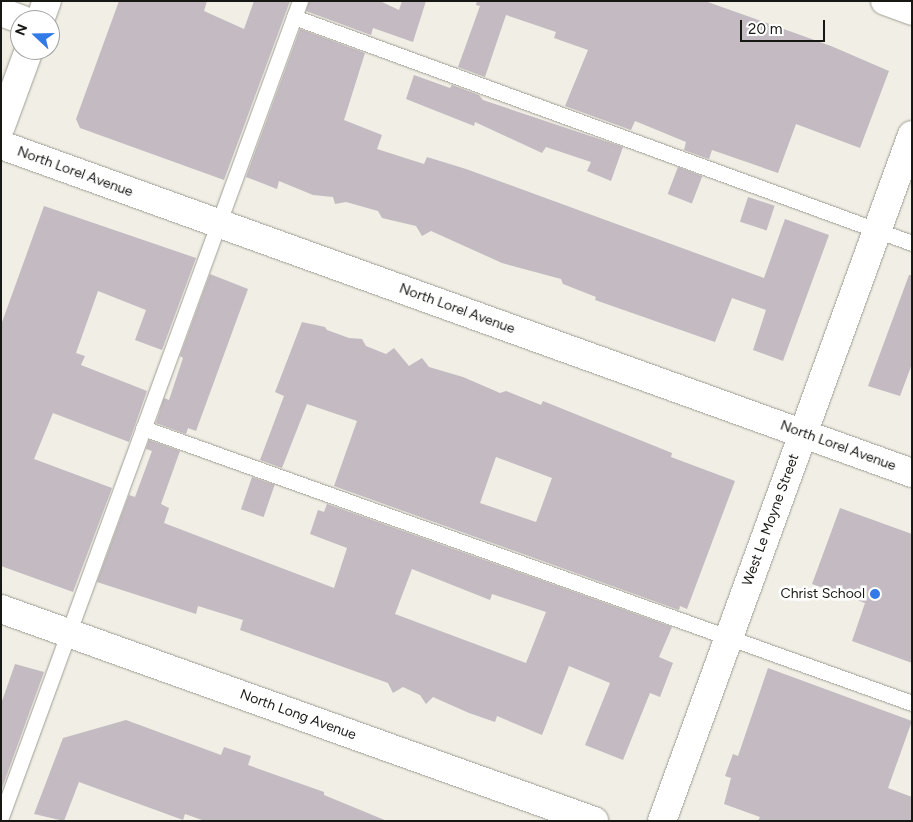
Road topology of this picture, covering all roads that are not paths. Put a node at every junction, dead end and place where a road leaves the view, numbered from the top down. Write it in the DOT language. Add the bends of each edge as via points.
graph roads {
  1 [pos="300,1"];
  2 [pos="885,1"];
  3 [pos="912,11"];
  4 [pos="294,17"];
  5 [pos="25,60"];
  6 [pos="1,126"];
  7 [pos="912,135"];
  8 [pos="1,146"];
  9 [pos="218,223"];
  10 [pos="877,230"];
  11 [pos="912,243"];
  12 [pos="143,428"];
  13 [pos="803,434"];
  14 [pos="912,473"];
  15 [pos="1,610"];
  16 [pos="68,633"];
  17 [pos="728,638"];
  18 [pos="912,704"];
  19 [pos="1,817"];
  20 [pos="594,821"];
  21 [pos="662,821"];
  1 -- 4 [label="lane"];
  2 -- 3 [label="street"];
  4 -- 9 [label="lane"];
  4 -- 10 [label="lane"];
  5 -- 6 [label="street"];
  7 -- 10 [label="street, West Le Moyne Street"];
  8 -- 9 [label="street, North Lorel Avenue"];
  9 -- 12 [label="lane"];
  9 -- 13 [label="street, North Lorel Avenue"];
  10 -- 11 [label="lane"];
  10 -- 13 [label="street, West Le Moyne Street"];
  12 -- 16 [label="lane"];
  12 -- 17 [label="lane"];
  13 -- 14 [label="street, North Lorel Avenue"];
  13 -- 17 [label="street, West Le Moyne Street"];
  15 -- 16 [label="street, North Long Avenue"];
  16 -- 19 [label="lane"];
  16 -- 20 [label="street, North Long Avenue"];
  17 -- 18 [label="lane"];
  17 -- 21 [label="street, West Le Moyne Street"];
}
